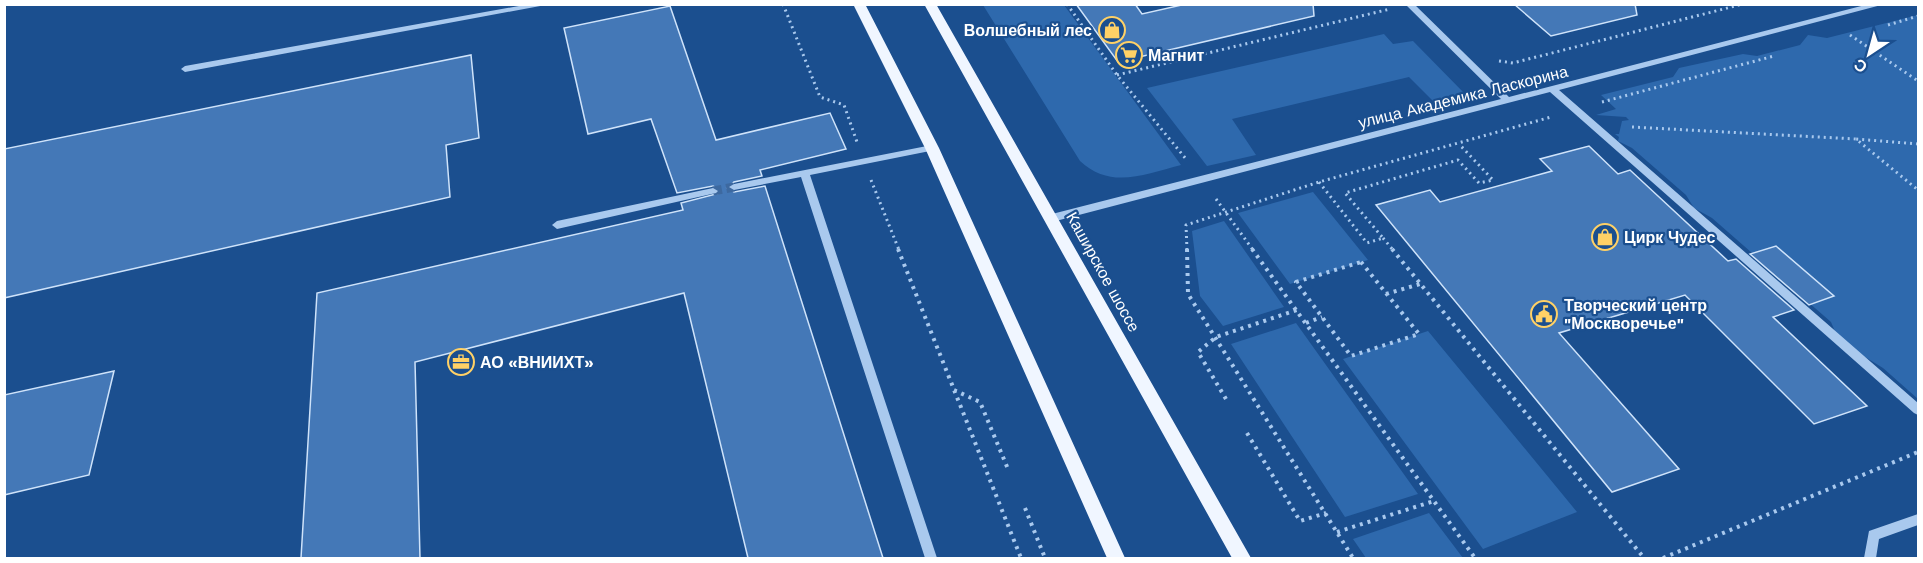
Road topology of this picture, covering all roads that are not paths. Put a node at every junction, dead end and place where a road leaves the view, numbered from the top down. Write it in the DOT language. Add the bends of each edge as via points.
graph roads {
  1 [pos="547,4"];
  2 [pos="859,4"];
  3 [pos="930,4"];
  4 [pos="1409,4"];
  5 [pos="1881,4"];
  6 [pos="185,69"];
  7 [pos="1551,89"];
  8 [pos="1507,100"];
  9 [pos="932,148"];
  10 [pos="804,172"];
  11 [pos="734,187"];
  12 [pos="713,191"];
  13 [pos="1052,218"];
  14 [pos="557,225"];
  15 [pos="1918,410"];
  16 [pos="1918,520"];
  17 [pos="931,558"];
  18 [pos="1116,558"];
  19 [pos="1242,558"];
  20 [pos="1870,558"];
  1 -- 6 [label="street"];
  2 -- 9 [label="main road"];
  3 -- 13 [label="main road, Каширское шоссе"];
  4 -- 8 [label="street"];
  5 -- 7 [label="street, улица Академика Ласкорина"];
  7 -- 8 [label="street, улица Академика Ласкорина"];
  7 -- 15 [label="street"];
  8 -- 13 [label="street, улица Академика Ласкорина"];
  9 -- 10 [label="street"];
  9 -- 18 [label="main road"];
  10 -- 11 [label="street"];
  10 -- 17 [label="street"];
  12 -- 14 [label="street"];
  13 -- 19 [label="main road, Каширское шоссе"];
  16 -- 20 [label="street" via="1873,535"];
}
